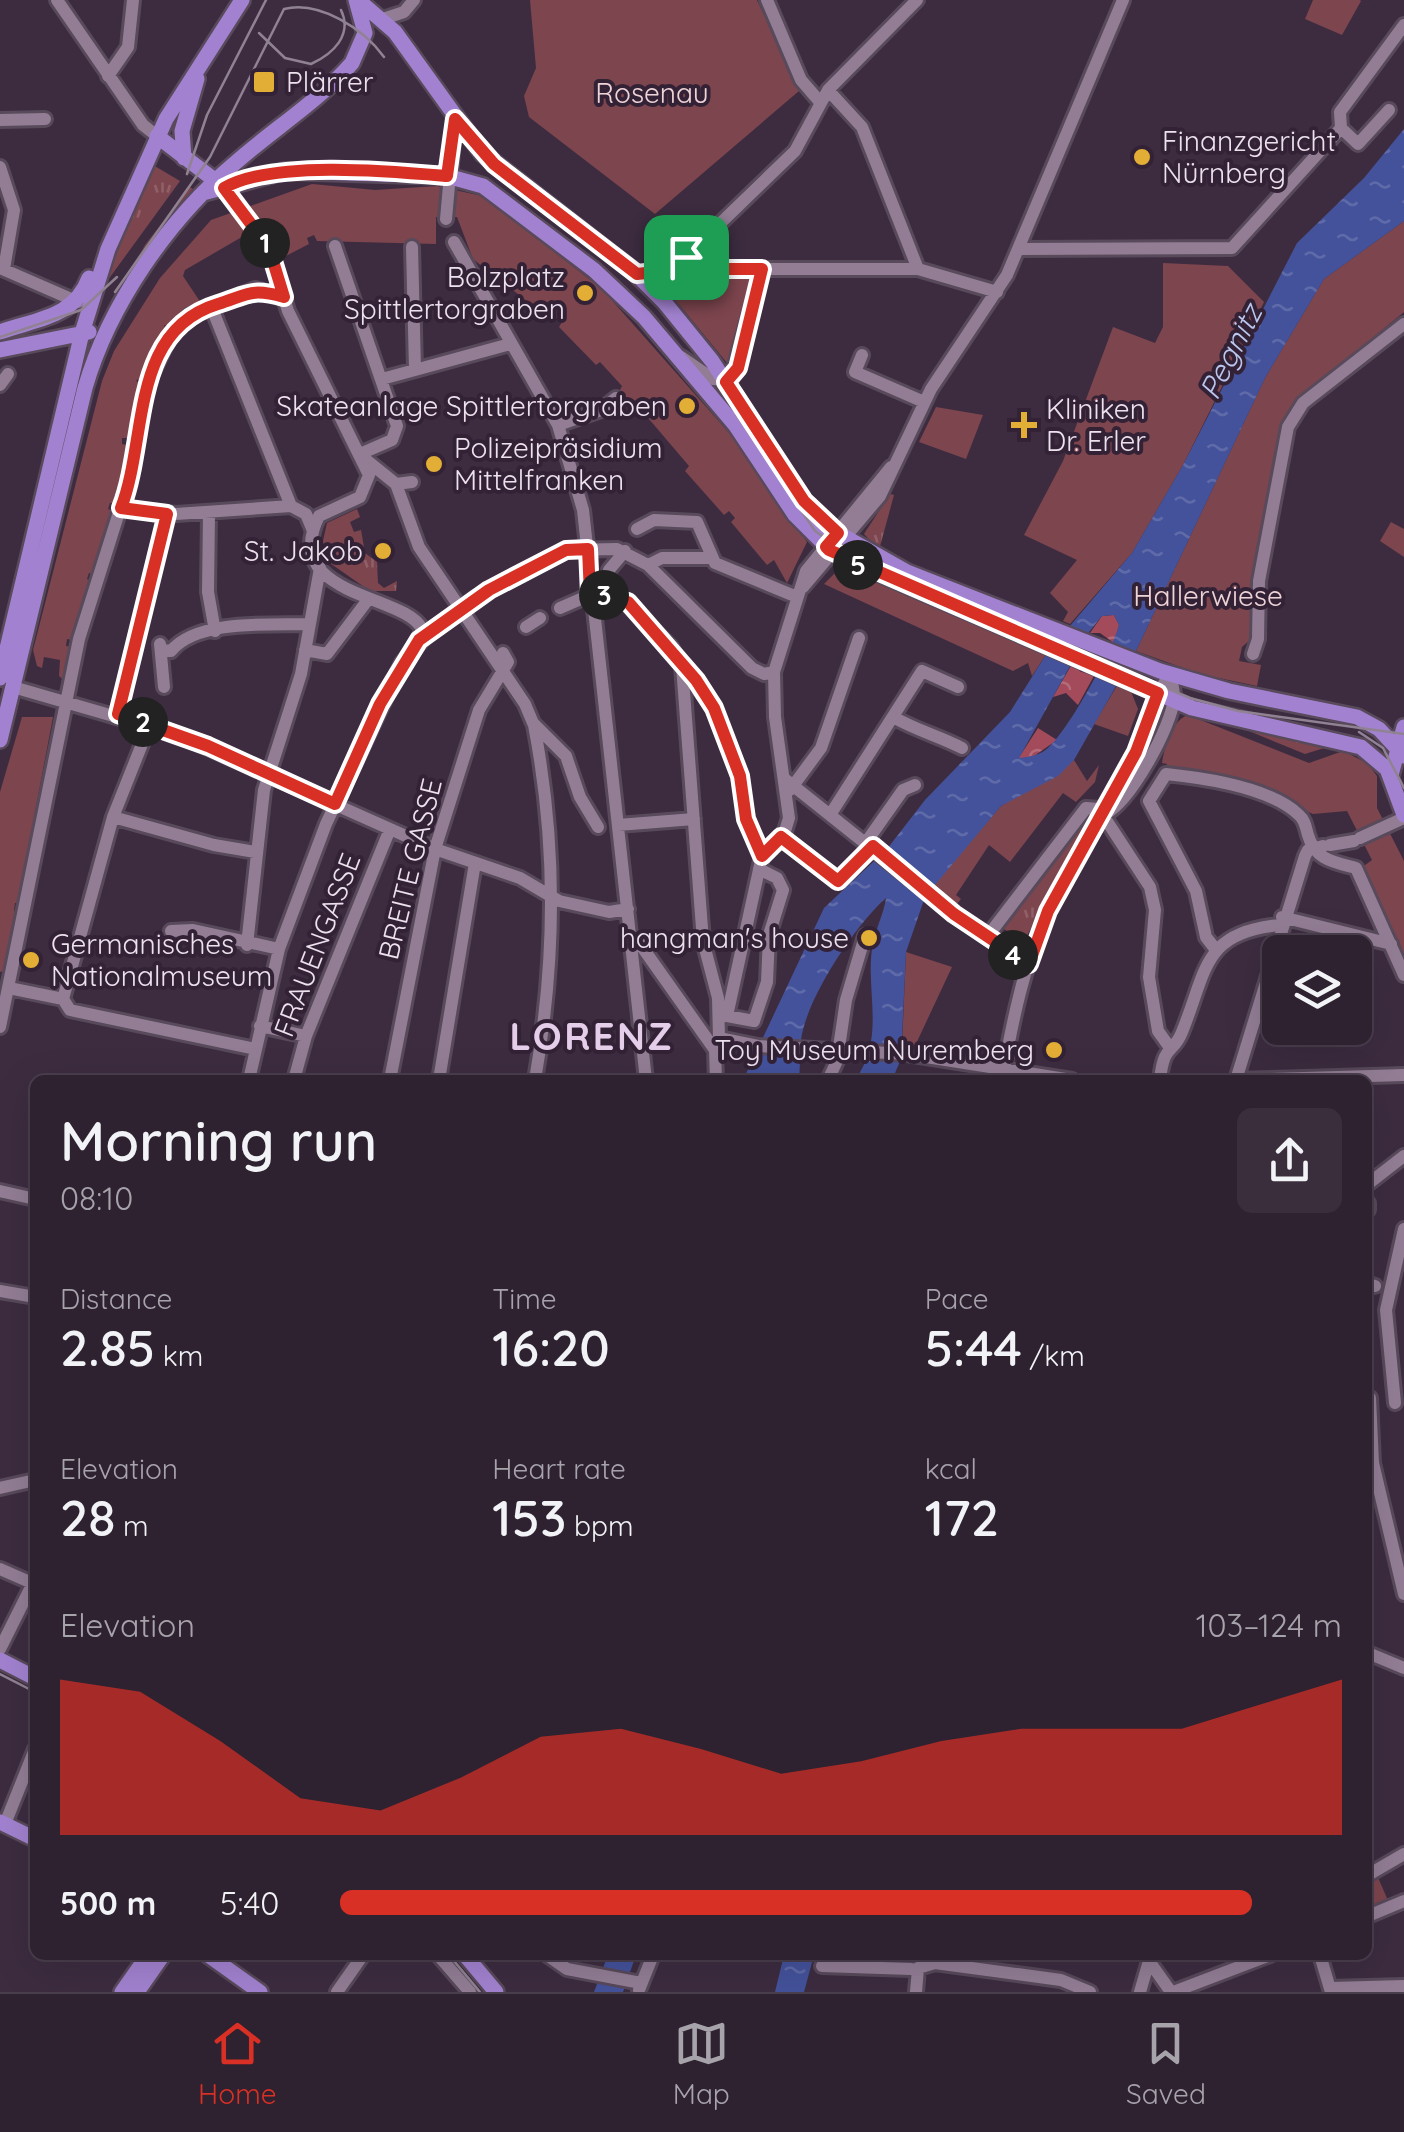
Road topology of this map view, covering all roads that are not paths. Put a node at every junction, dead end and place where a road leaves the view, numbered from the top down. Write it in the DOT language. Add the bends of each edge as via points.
graph roads {
  1 [pos="58,0"];
  2 [pos="133,0"];
  3 [pos="242,0"];
  4 [pos="357,0"];
  5 [pos="414,0"];
  6 [pos="767,0"];
  7 [pos="917,0"];
  8 [pos="1123,0"];
  9 [pos="383,20"];
  10 [pos="1404,25"];
  11 [pos="202,63"];
  12 [pos="108,76"];
  13 [pos="824,96"];
  14 [pos="1389,110"];
  15 [pos="46,119"];
  16 [pos="455,119"];
  17 [pos="0,120"];
  18 [pos="1340,128"];
  19 [pos="157,136"];
  20 [pos="184,158"];
  21 [pos="0,167"];
  22 [pos="446,181"];
  23 [pos="220,184"];
  24 [pos="446,220"];
  25 [pos="455,245"];
  26 [pos="334,246"];
  27 [pos="412,247"];
  28 [pos="1018,249"];
  29 [pos="686,257"];
  30 [pos="2,268"];
  31 [pos="918,268"];
  32 [pos="762,269"];
  33 [pos="673,270"];
  34 [pos="637,274"];
  35 [pos="997,292"];
  36 [pos="284,297"];
  37 [pos="664,304"];
  38 [pos="211,306"];
  39 [pos="83,307"];
  40 [pos="1404,324"];
  41 [pos="0,332"];
  42 [pos="92,335"];
  43 [pos="510,344"];
  44 [pos="8,347"];
  45 [pos="862,355"];
  46 [pos="679,356"];
  47 [pos="74,368"];
  48 [pos="415,370"];
  49 [pos="382,379"];
  50 [pos="726,382"];
  51 [pos="616,398"];
  52 [pos="924,402"];
  53 [pos="558,425"];
  54 [pos="360,454"];
  55 [pos="412,482"];
  56 [pos="396,484"];
  57 [pos="335,505"];
  58 [pos="295,507"];
  59 [pos="121,508"];
  60 [pos="209,513"];
  61 [pos="167,514"];
  62 [pos="636,529"];
  63 [pos="313,531"];
  64 [pos="842,536"];
  65 [pos="588,549"];
  66 [pos="830,550"];
  67 [pos="626,551"];
  68 [pos="710,558"];
  69 [pos="648,565"];
  70 [pos="320,568"];
  71 [pos="799,593"];
  72 [pos="590,594"];
  73 [pos="610,595"];
  74 [pos="367,601"];
  75 [pos="560,608"];
  76 [pos="458,610"];
  77 [pos="540,618"];
  78 [pos="310,624"];
  79 [pos="526,627"];
  80 [pos="215,631"];
  81 [pos="859,638"];
  82 [pos="419,640"];
  83 [pos="304,650"];
  84 [pos="504,653"];
  85 [pos="1253,654"];
  86 [pos="682,666"];
  87 [pos="499,672"];
  88 [pos="774,672"];
  89 [pos="1170,674"];
  90 [pos="4,682"];
  91 [pos="164,687"];
  92 [pos="958,687"];
  93 [pos="1158,693"];
  94 [pos="69,700"];
  95 [pos="1174,700"];
  96 [pos="118,714"];
  97 [pos="894,718"];
  98 [pos="1368,722"];
  99 [pos="534,723"];
  100 [pos="150,724"];
  101 [pos="1401,739"];
  102 [pos="0,740"];
  103 [pos="1337,740"];
  104 [pos="962,748"];
  105 [pos="267,774"];
  106 [pos="1391,775"];
  107 [pos="915,785"];
  108 [pos="790,786"];
  109 [pos="1126,786"];
  110 [pos="335,804"];
  111 [pos="1105,814"];
  112 [pos="1404,816"];
  113 [pos="113,817"];
  114 [pos="831,817"];
  115 [pos="694,819"];
  116 [pos="618,825"];
  117 [pos="598,828"];
  118 [pos="390,830"];
  119 [pos="784,836"];
  120 [pos="874,846"];
  121 [pos="1322,846"];
  122 [pos="436,849"];
  123 [pos="255,852"];
  124 [pos="761,862"];
  125 [pos="476,863"];
  126 [pos="554,898"];
  127 [pos="628,908"];
  128 [pos="1281,921"];
  129 [pos="172,931"];
  130 [pos="865,936"];
  131 [pos="986,938"];
  132 [pos="247,943"];
  133 [pos="632,944"];
  134 [pos="1391,944"];
  135 [pos="279,950"];
  136 [pos="1216,950"];
  137 [pos="1029,964"];
  138 [pos="1404,974"];
  139 [pos="8,988"];
  140 [pos="63,999"];
  141 [pos="0,1026"];
  142 [pos="260,1026"];
  143 [pos="306,1036"];
  144 [pos="715,1041"];
  145 [pos="1168,1045"];
  146 [pos="836,1048"];
  147 [pos="255,1049"];
  148 [pos="250,1075"];
  149 [pos="295,1075"];
  150 [pos="391,1075"];
  151 [pos="440,1075"];
  152 [pos="536,1075"];
  153 [pos="645,1075"];
  154 [pos="716,1075"];
  155 [pos="830,1075"];
  156 [pos="1002,1075"];
  157 [pos="1161,1075"];
  158 [pos="1237,1075"];
  159 [pos="1404,1075"];
  160 [pos="1372,1076"];
  161 [pos="1404,1156"];
  162 [pos="1372,1181"];
  163 [pos="0,1191"];
  164 [pos="30,1199"];
  165 [pos="1404,1229"];
  166 [pos="1378,1286"];
  167 [pos="0,1291"];
  168 [pos="1404,1294"];
  169 [pos="30,1296"];
  170 [pos="1372,1399"];
  171 [pos="1399,1404"];
  172 [pos="1372,1447"];
  173 [pos="30,1481"];
  174 [pos="0,1488"];
  175 [pos="0,1568"];
  176 [pos="30,1588"];
  177 [pos="30,1593"];
  178 [pos="1404,1594"];
  179 [pos="2,1644"];
  180 [pos="1372,1654"];
  181 [pos="0,1660"];
  182 [pos="1404,1662"];
  183 [pos="30,1675"];
  184 [pos="30,1760"];
  185 [pos="2,1823"];
  186 [pos="30,1836"];
  187 [pos="1404,1854"];
  188 [pos="1372,1873"];
  189 [pos="1404,1901"];
  190 [pos="1372,1914"];
  191 [pos="144,1960"];
  192 [pos="159,1960"];
  193 [pos="215,1960"];
  194 [pos="359,1960"];
  195 [pos="446,1960"];
  196 [pos="469,1960"];
  197 [pos="554,1960"];
  198 [pos="651,1960"];
  199 [pos="1257,1960"];
  200 [pos="1321,1960"];
  201 [pos="822,1966"];
  202 [pos="914,1969"];
  203 [pos="1026,1976"];
  204 [pos="637,1986"];
  205 [pos="1404,1986"];
  206 [pos="916,1990"];
  207 [pos="1330,1990"];
  208 [pos="1083,1991"];
  209 [pos="122,1992"];
  210 [pos="136,1992"];
  211 [pos="260,1992"];
  212 [pos="337,1992"];
  213 [pos="470,1992"];
  214 [pos="496,1992"];
  215 [pos="1022,1992"];
  216 [pos="1140,1992"];
  217 [pos="1172,1992"];
  1 -- 12 [label="street"];
  2 -- 12 [label="street" via="128,47"];
  3 -- 11 [label="main road"];
  4 -- 9 [label="main road"];
  4 -- 23 [label="main road" via="365,30 352,63"];
  5 -- 9 [label="street"];
  6 -- 13 [label="street" via="802,80"];
  7 -- 13 [label="street"];
  8 -- 28 [label="street"];
  9 -- 16 [label="main road"];
  10 -- 18 [label="street" via="1340,112"];
  11 -- 19 [label="main road"];
  11 -- 20 [label="main road" via="182,131"];
  12 -- 19 [label="street"];
  13 -- 29 [label="street" via="795,151"];
  13 -- 31 [label="street" via="862,126"];
  14 -- 18 [label="street" via="1358,144"];
  15 -- 17 [label="street"];
  16 -- 22 [label="street"];
  16 -- 34 [label="main road" via="474,144"];
  18 -- 28 [label="street" via="1225,250"];
  19 -- 20 [label="main road"];
  19 -- 39 [label="main road"];
  20 -- 23 [label="main road"];
  21 -- 30 [label="street" via="14,210"];
  22 -- 23 [label="main road" via="303,171"];
  22 -- 24 [label="street"];
  22 -- 46 [label="main road" via="489,190 588,265"];
  23 -- 36 [label="street" via="269,248"];
  23 -- 42 [label="main road" via="203,193"];
  25 -- 43 [label="street"];
  26 -- 49 [label="street"];
  27 -- 48 [label="street"];
  28 -- 35 [label="street"];
  29 -- 32 [label="street" via="702,269"];
  29 -- 33 [label="street"];
  30 -- 39 [label="street"];
  31 -- 32 [label="street"];
  31 -- 35 [label="street"];
  32 -- 50 [label="street" via="738,368"];
  33 -- 34 [label="street"];
  33 -- 37 [label="street"];
  34 -- 37 [label="main road"];
  35 -- 52 [label="street"];
  36 -- 38 [label="street" via="255,290"];
  36 -- 54 [label="street"];
  37 -- 50 [label="main road"];
  38 -- 58 [label="street"];
  38 -- 59 [label="street" via="177,327 146,386"];
  39 -- 41 [label="main road"];
  39 -- 42 [label="main road"];
  40 -- 85 [label="street" via="1303,403 1288,427 1258,580"];
  42 -- 44 [label="main road"];
  42 -- 47 [label="main road"];
  42 -- 90 [label="main road" via="100,350"];
  43 -- 48 [label="street"];
  43 -- 53 [label="street"];
  44 -- 47 [label="main road" via="56,347"];
  45 -- 52 [label="street" via="855,372"];
  46 -- 50 [label="street" via="712,380"];
  46 -- 66 [label="main road" via="795,515"];
  47 -- 90 [label="main road"];
  48 -- 49 [label="street"];
  49 -- 54 [label="street" via="397,426 392,440"];
  50 -- 64 [label="main road" via="804,501"];
  51 -- 53 [label="street"];
  52 -- 64 [label="street" via="880,496"];
  53 -- 65 [label="street"];
  54 -- 56 [label="street"];
  54 -- 57 [label="street" via="368,480 356,499"];
  55 -- 56 [label="street"];
  56 -- 76 [label="street" via="418,547"];
  57 -- 58 [label="street"];
  57 -- 63 [label="street" via="319,516"];
  58 -- 60 [label="street"];
  58 -- 63 [label="street"];
  59 -- 61 [label="street"];
  59 -- 94 [label="street" via="80,639"];
  60 -- 61 [label="street"];
  60 -- 80 [label="street" via="208,592"];
  61 -- 96 [label="street"];
  62 -- 68 [label="street" via="654,520 697,522"];
  63 -- 70 [label="street"];
  64 -- 66 [label="street"];
  64 -- 89 [label="main road" via="915,575"];
  65 -- 67 [label="street"];
  65 -- 72 [label="street"];
  65 -- 76 [label="street" via="566,550"];
  66 -- 71 [label="street" via="806,571"];
  66 -- 93 [label="main road"];
  67 -- 69 [label="street"];
  67 -- 73 [label="street" via="609,570"];
  68 -- 69 [label="street" via="662,558"];
  68 -- 71 [label="street"];
  69 -- 88 [label="street" via="752,668"];
  70 -- 74 [label="street"];
  70 -- 78 [label="street"];
  71 -- 88 [label="street"];
  72 -- 73 [label="street"];
  72 -- 75 [label="street"];
  72 -- 116 [label="street"];
  73 -- 86 [label="street" via="628,602"];
  74 -- 82 [label="street" via="409,612 422,629"];
  74 -- 83 [label="street" via="327,654"];
  76 -- 82 [label="street"];
  76 -- 87 [label="street"];
  77 -- 79 [label="street"];
  78 -- 80 [label="street"];
  78 -- 83 [label="street"];
  80 -- 91 [label="street" via="179,640 170,651 161,646"];
  81 -- 108 [label="street" via="821,748"];
  82 -- 110 [label="street"];
  83 -- 105 [label="street"];
  84 -- 87 [label="street, BREITE GASSE" via="508,662"];
  86 -- 115 [label="street"];
  86 -- 124 [label="street" via="714,708 740,776"];
  87 -- 99 [label="street"];
  87 -- 122 [label="street, BREITE GASSE" via="478,710"];
  88 -- 108 [label="street" via="775,717"];
  89 -- 93 [label="street"];
  89 -- 95 [label="street"];
  89 -- 98 [label="main road"];
  90 -- 94 [label="street"];
  90 -- 102 [label="main road"];
  92 -- 97 [label="street" via="922,671"];
  93 -- 95 [label="main road"];
  93 -- 109 [label="street"];
  94 -- 96 [label="street"];
  94 -- 139 [label="street"];
  95 -- 103 [label="main road" via="1242,722"];
  95 -- 109 [label="street" via="1154,747"];
  96 -- 100 [label="street"];
  97 -- 104 [label="street"];
  97 -- 114 [label="street"];
  98 -- 101 [label="main road"];
  98 -- 101 [label="main road"];
  99 -- 117 [label="street" via="566,756"];
  99 -- 126 [label="street"];
  100 -- 105 [label="street"];
  100 -- 113 [label="street"];
  101 -- 103 [label="main road"];
  101 -- 106 [label="main road"];
  103 -- 106 [label="main road" via="1370,752"];
  105 -- 110 [label="street"];
  105 -- 123 [label="street"];
  106 -- 112 [label="main road"];
  107 -- 120 [label="street" via="904,790"];
  108 -- 114 [label="street"];
  108 -- 119 [label="street"];
  109 -- 111 [label="street" via="1116,809"];
  110 -- 118 [label="street"];
  110 -- 135 [label="street"];
  111 -- 131 [label="street" via="1086,808"];
  111 -- 137 [label="street" via="1048,911"];
  111 -- 145 [label="street" via="1150,887 1155,910 1149,977 1158,1031"];
  112 -- 121 [label="street" via="1357,839"];
  113 -- 123 [label="street"];
  113 -- 140 [label="street"];
  114 -- 120 [label="street"];
  115 -- 116 [label="street"];
  115 -- 144 [label="street" via="703,941 718,998"];
  116 -- 127 [label="street"];
  118 -- 122 [label="street"];
  118 -- 143 [label="street, FRAUENGASSE"];
  119 -- 120 [label="street" via="838,881"];
  119 -- 124 [label="street"];
  120 -- 131 [label="street"];
  121 -- 128 [label="street" via="1304,856"];
  121 -- 134 [label="street" via="1324,859 1356,868"];
  121 -- 136 [label="street" via="1303,817 1282,803 1161,776 1149,800 1196,891 1206,937"];
  122 -- 125 [label="street"];
  122 -- 150 [label="street, BREITE GASSE"];
  123 -- 132 [label="street"];
  124 -- 124 [label="street" via="726,1016 754,1020 783,890"];
  125 -- 126 [label="street"];
  125 -- 151 [label="street"];
  126 -- 127 [label="street" via="609,912"];
  126 -- 152 [label="street"];
  127 -- 133 [label="street"];
  128 -- 134 [label="street"];
  128 -- 136 [label="street" via="1245,929"];
  128 -- 158 [label="street"];
  129 -- 132 [label="street"];
  130 -- 146 [label="street"];
  131 -- 137 [label="street"];
  132 -- 135 [label="street"];
  133 -- 144 [label="street" via="640,944"];
  133 -- 153 [label="street"];
  134 -- 138 [label="street"];
  135 -- 142 [label="street"];
  136 -- 145 [label="street" via="1198,980 1181,1035"];
  137 -- 156 [label="street"];
  139 -- 140 [label="street"];
  139 -- 141 [label="street"];
  140 -- 147 [label="street" via="70,1010"];
  142 -- 143 [label="street"];
  142 -- 147 [label="street"];
  143 -- 149 [label="street, FRAUENGASSE"];
  144 -- 146 [label="street"];
  144 -- 154 [label="street"];
  145 -- 157 [label="street"];
  146 -- 155 [label="street"];
  146 -- 156 [label="street" via="902,1053"];
  147 -- 148 [label="street"];
  159 -- 160 [label="street"];
  161 -- 162 [label="street"];
  163 -- 164 [label="street"];
  165 -- 166 [label="street"];
  166 -- 168 [label="street"];
  166 -- 171 [label="street"];
  167 -- 169 [label="street"];
  170 -- 171 [label="street"];
  172 -- 178 [label="street"];
  173 -- 174 [label="street"];
  175 -- 176 [label="street"];
  177 -- 179 [label="street"];
  180 -- 182 [label="street"];
  181 -- 183 [label="main road"];
  184 -- 185 [label="street"];
  185 -- 186 [label="main road"];
  187 -- 188 [label="street"];
  189 -- 190 [label="street"];
  191 -- 209 [label="main road"];
  192 -- 210 [label="main road"];
  193 -- 211 [label="main road"];
  194 -- 212 [label="street"];
  195 -- 213 [label="street"];
  196 -- 214 [label="main road"];
  197 -- 204 [label="street" via="567,1970"];
  198 -- 204 [label="street"];
  199 -- 217 [label="street"];
  200 -- 207 [label="street"];
  201 -- 202 [label="street"];
  202 -- 203 [label="street" via="935,1963"];
  202 -- 206 [label="street"];
  203 -- 208 [label="street"];
  203 -- 215 [label="street"];
  205 -- 207 [label="street"];
  216 -- 217 [label="street" via="1149,1961"];
}
